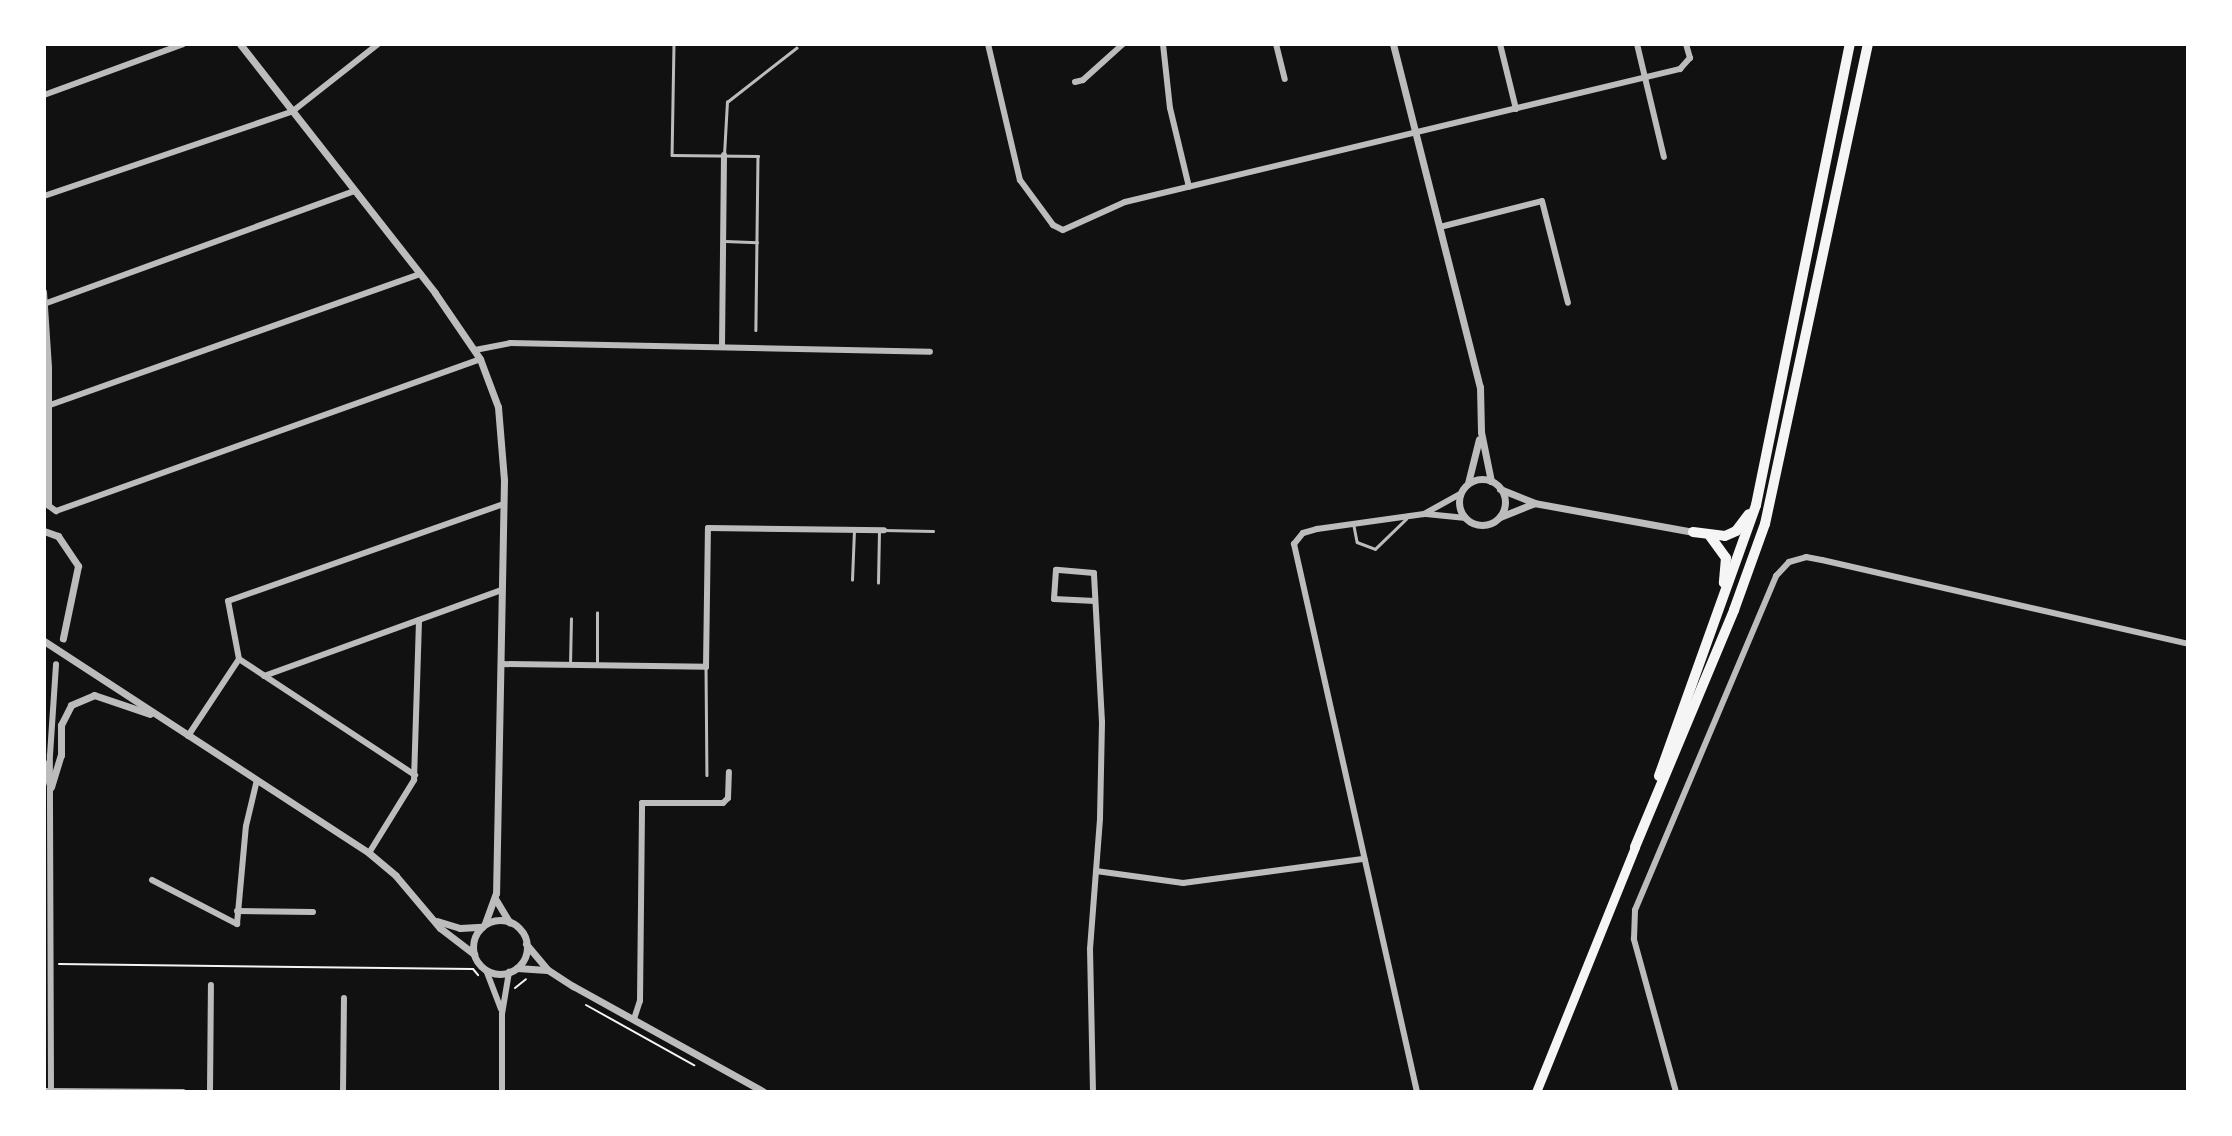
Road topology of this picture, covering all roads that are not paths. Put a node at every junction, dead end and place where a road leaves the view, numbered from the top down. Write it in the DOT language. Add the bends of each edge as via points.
graph roads {
  1 [pos="183,44"];
  2 [pos="240,44"];
  3 [pos="377,44"];
  4 [pos="674,44"];
  5 [pos="988,44"];
  6 [pos="1123,44"];
  7 [pos="1163,44"];
  8 [pos="1276,44"];
  9 [pos="1392,44"];
  10 [pos="1500,44"];
  11 [pos="1637,44"];
  12 [pos="1686,44"];
  13 [pos="1850,44"];
  14 [pos="1868,44"];
  15 [pos="796,48"];
  16 [pos="1645,78"];
  17 [pos="1285,79"];
  18 [pos="1075,82"];
  19 [pos="44,95"];
  20 [pos="1516,108"];
  21 [pos="293,111"];
  22 [pos="1415,133"];
  23 [pos="724,155"];
  24 [pos="1664,157"];
  25 [pos="1189,187"];
  26 [pos="354,191"];
  27 [pos="44,196"];
  28 [pos="1440,227"];
  29 [pos="723,240"];
  30 [pos="757,242"];
  31 [pos="421,274"];
  32 [pos="44,292"];
  33 [pos="46,303"];
  34 [pos="1568,303"];
  35 [pos="756,330"];
  36 [pos="722,347"];
  37 [pos="475,350"];
  38 [pos="930,352"];
  39 [pos="480,359"];
  40 [pos="50,405"];
  41 [pos="1481,432"];
  42 [pos="1491,481"];
  43 [pos="1468,483"];
  44 [pos="1500,489"];
  45 [pos="1460,494"];
  46 [pos="1534,503"];
  47 [pos="503,504"];
  48 [pos="1756,505"];
  49 [pos="1424,514"];
  50 [pos="1499,517"];
  51 [pos="1408,518"];
  52 [pos="1466,519"];
  53 [pos="1354,526"];
  54 [pos="854,530"];
  55 [pos="882,530"];
  56 [pos="44,531"];
  57 [pos="933,531"];
  58 [pos="1693,533"];
  59 [pos="1710,537"];
  60 [pos="852,580"];
  61 [pos="878,583"];
  62 [pos="502,590"];
  63 [pos="1722,600"];
  64 [pos="1095,601"];
  65 [pos="597,612"];
  66 [pos="571,619"];
  67 [pos="419,620"];
  68 [pos="64,638"];
  69 [pos="44,641"];
  70 [pos="2188,644"];
  71 [pos="239,659"];
  72 [pos="56,664"];
  73 [pos="501,664"];
  74 [pos="570,665"];
  75 [pos="597,665"];
  76 [pos="706,667"];
  77 [pos="264,677"];
  78 [pos="159,717"];
  79 [pos="188,736"];
  80 [pos="44,763"];
  81 [pos="729,772"];
  82 [pos="415,775"];
  83 [pos="707,775"];
  84 [pos="257,780"];
  85 [pos="51,787"];
  86 [pos="1635,848"];
  87 [pos="369,853"];
  88 [pos="1364,859"];
  89 [pos="1096,870"];
  90 [pos="152,880"];
  91 [pos="496,900"];
  92 [pos="237,911"];
  93 [pos="313,912"];
  94 [pos="433,919"];
  95 [pos="509,922"];
  96 [pos="484,926"];
  97 [pos="526,944"];
  98 [pos="474,954"];
  99 [pos="486,970"];
  100 [pos="513,970"];
  101 [pos="548,970"];
  102 [pos="211,985"];
  103 [pos="344,999"];
  104 [pos="502,1014"];
  105 [pos="634,1019"];
  106 [pos="49,1091"];
  107 [pos="183,1092"];
  108 [pos="210,1092"];
  109 [pos="344,1092"];
  110 [pos="502,1092"];
  111 [pos="764,1092"];
  112 [pos="1093,1092"];
  113 [pos="1418,1092"];
  114 [pos="1536,1092"];
  115 [pos="1675,1092"];
  1 -- 19 [label="street"];
  2 -- 21 [label="street"];
  3 -- 21 [label="street"];
  4 -- 23 [label="lane" via="673,155"];
  5 -- 25 [label="street" via="1020,180 1053,225 1063,230 1125,202"];
  6 -- 18 [label="street"];
  7 -- 25 [label="street" via="1170,108"];
  8 -- 17 [label="street"];
  9 -- 22 [label="street"];
  10 -- 20 [label="street"];
  11 -- 16 [label="street"];
  12 -- 16 [label="street" via="1690,58 1680,69"];
  13 -- 48 [label="highway"];
  14 -- 86 [label="highway" via="1765,524"];
  15 -- 23 [label="lane" via="727,102"];
  16 -- 20 [label="street"];
  16 -- 24 [label="street"];
  20 -- 22 [label="street"];
  21 -- 26 [label="street"];
  21 -- 27 [label="street"];
  22 -- 25 [label="street"];
  22 -- 28 [label="street"];
  23 -- 29 [label="street"];
  23 -- 30 [label="lane" via="758,156"];
  26 -- 31 [label="street"];
  26 -- 33 [label="street"];
  28 -- 34 [label="street" via="1542,201"];
  28 -- 41 [label="street" via="1480,387"];
  29 -- 30 [label="lane"];
  29 -- 36 [label="street"];
  30 -- 35 [label="lane"];
  31 -- 37 [label="street"];
  31 -- 40 [label="street"];
  32 -- 33 [label="street"];
  33 -- 40 [label="street"];
  36 -- 37 [label="street" via="510,342"];
  36 -- 38 [label="street"];
  37 -- 39 [label="street"];
  39 -- 40 [label="street" via="51,510"];
  39 -- 47 [label="street" via="502,427"];
  41 -- 42 [label="street"];
  41 -- 43 [label="street"];
  42 -- 43 [label="street"];
  42 -- 44 [label="street"];
  43 -- 45 [label="street"];
  44 -- 46 [label="street"];
  44 -- 50 [label="street" via="1505,505"];
  45 -- 49 [label="street"];
  45 -- 52 [label="street" via="1459,506"];
  46 -- 50 [label="street"];
  46 -- 58 [label="street"];
  47 -- 62 [label="street"];
  47 -- 71 [label="street" via="228,601"];
  48 -- 59 [label="highway" via="1736,531"];
  48 -- 63 [label="highway"];
  49 -- 51 [label="street"];
  49 -- 52 [label="street"];
  50 -- 52 [label="street" via="1480,525"];
  51 -- 53 [label="street"];
  51 -- 53 [label="lane" via="1375,549 1357,542"];
  53 -- 88 [label="street" via="1303,533 1294,544"];
  54 -- 55 [label="street"];
  54 -- 60 [label="lane"];
  54 -- 76 [label="street" via="708,528"];
  55 -- 57 [label="lane"];
  55 -- 61 [label="lane"];
  56 -- 68 [label="street" via="58,536 78,566"];
  58 -- 59 [label="highway"];
  59 -- 63 [label="highway" via="1726,558"];
  62 -- 67 [label="street"];
  62 -- 73 [label="street"];
  63 -- 86 [label="highway"];
  64 -- 64 [label="street" via="1094,573 1056,570 1054,599"];
  64 -- 89 [label="street" via="1101,722"];
  65 -- 75 [label="lane"];
  66 -- 74 [label="lane"];
  67 -- 77 [label="street"];
  67 -- 82 [label="street"];
  69 -- 78 [label="street"];
  70 -- 115 [label="street" via="1822,560 1806,557 1789,562 1776,576 1647,877 1634,923 1634,939"];
  71 -- 77 [label="street"];
  71 -- 79 [label="street"];
  72 -- 85 [label="street" via="51,689"];
  73 -- 74 [label="street"];
  73 -- 91 [label="street"];
  74 -- 75 [label="street"];
  75 -- 76 [label="street"];
  76 -- 83 [label="lane" via="710,676"];
  77 -- 82 [label="street"];
  78 -- 79 [label="street"];
  78 -- 85 [label="street" via="94,695 71,705 61,725 61,755"];
  79 -- 84 [label="street"];
  80 -- 85 [label="street"];
  81 -- 105 [label="street" via="728,798 723,803 642,803 640,1001"];
  82 -- 87 [label="street"];
  84 -- 87 [label="street"];
  84 -- 92 [label="street" via="246,825"];
  85 -- 106 [label="street"];
  86 -- 114 [label="main road"];
  87 -- 94 [label="street"];
  88 -- 89 [label="street" via="1183,883"];
  88 -- 113 [label="street"];
  89 -- 112 [label="street" via="1090,949"];
  90 -- 92 [label="street" via="237,924"];
  91 -- 95 [label="street"];
  91 -- 96 [label="street"];
  92 -- 93 [label="street"];
  94 -- 96 [label="street" via="460,928"];
  94 -- 98 [label="street"];
  95 -- 96 [label="street"];
  95 -- 97 [label="street" via="519,928"];
  96 -- 98 [label="street" via="474,938"];
  97 -- 100 [label="street"];
  97 -- 101 [label="street"];
  98 -- 99 [label="street"];
  99 -- 100 [label="street"];
  99 -- 104 [label="street"];
  100 -- 101 [label="street"];
  100 -- 104 [label="street"];
  101 -- 105 [label="street"];
  102 -- 108 [label="street"];
  103 -- 109 [label="street"];
  104 -- 110 [label="street"];
  105 -- 111 [label="street"];
  106 -- 107 [label="street"];
}
